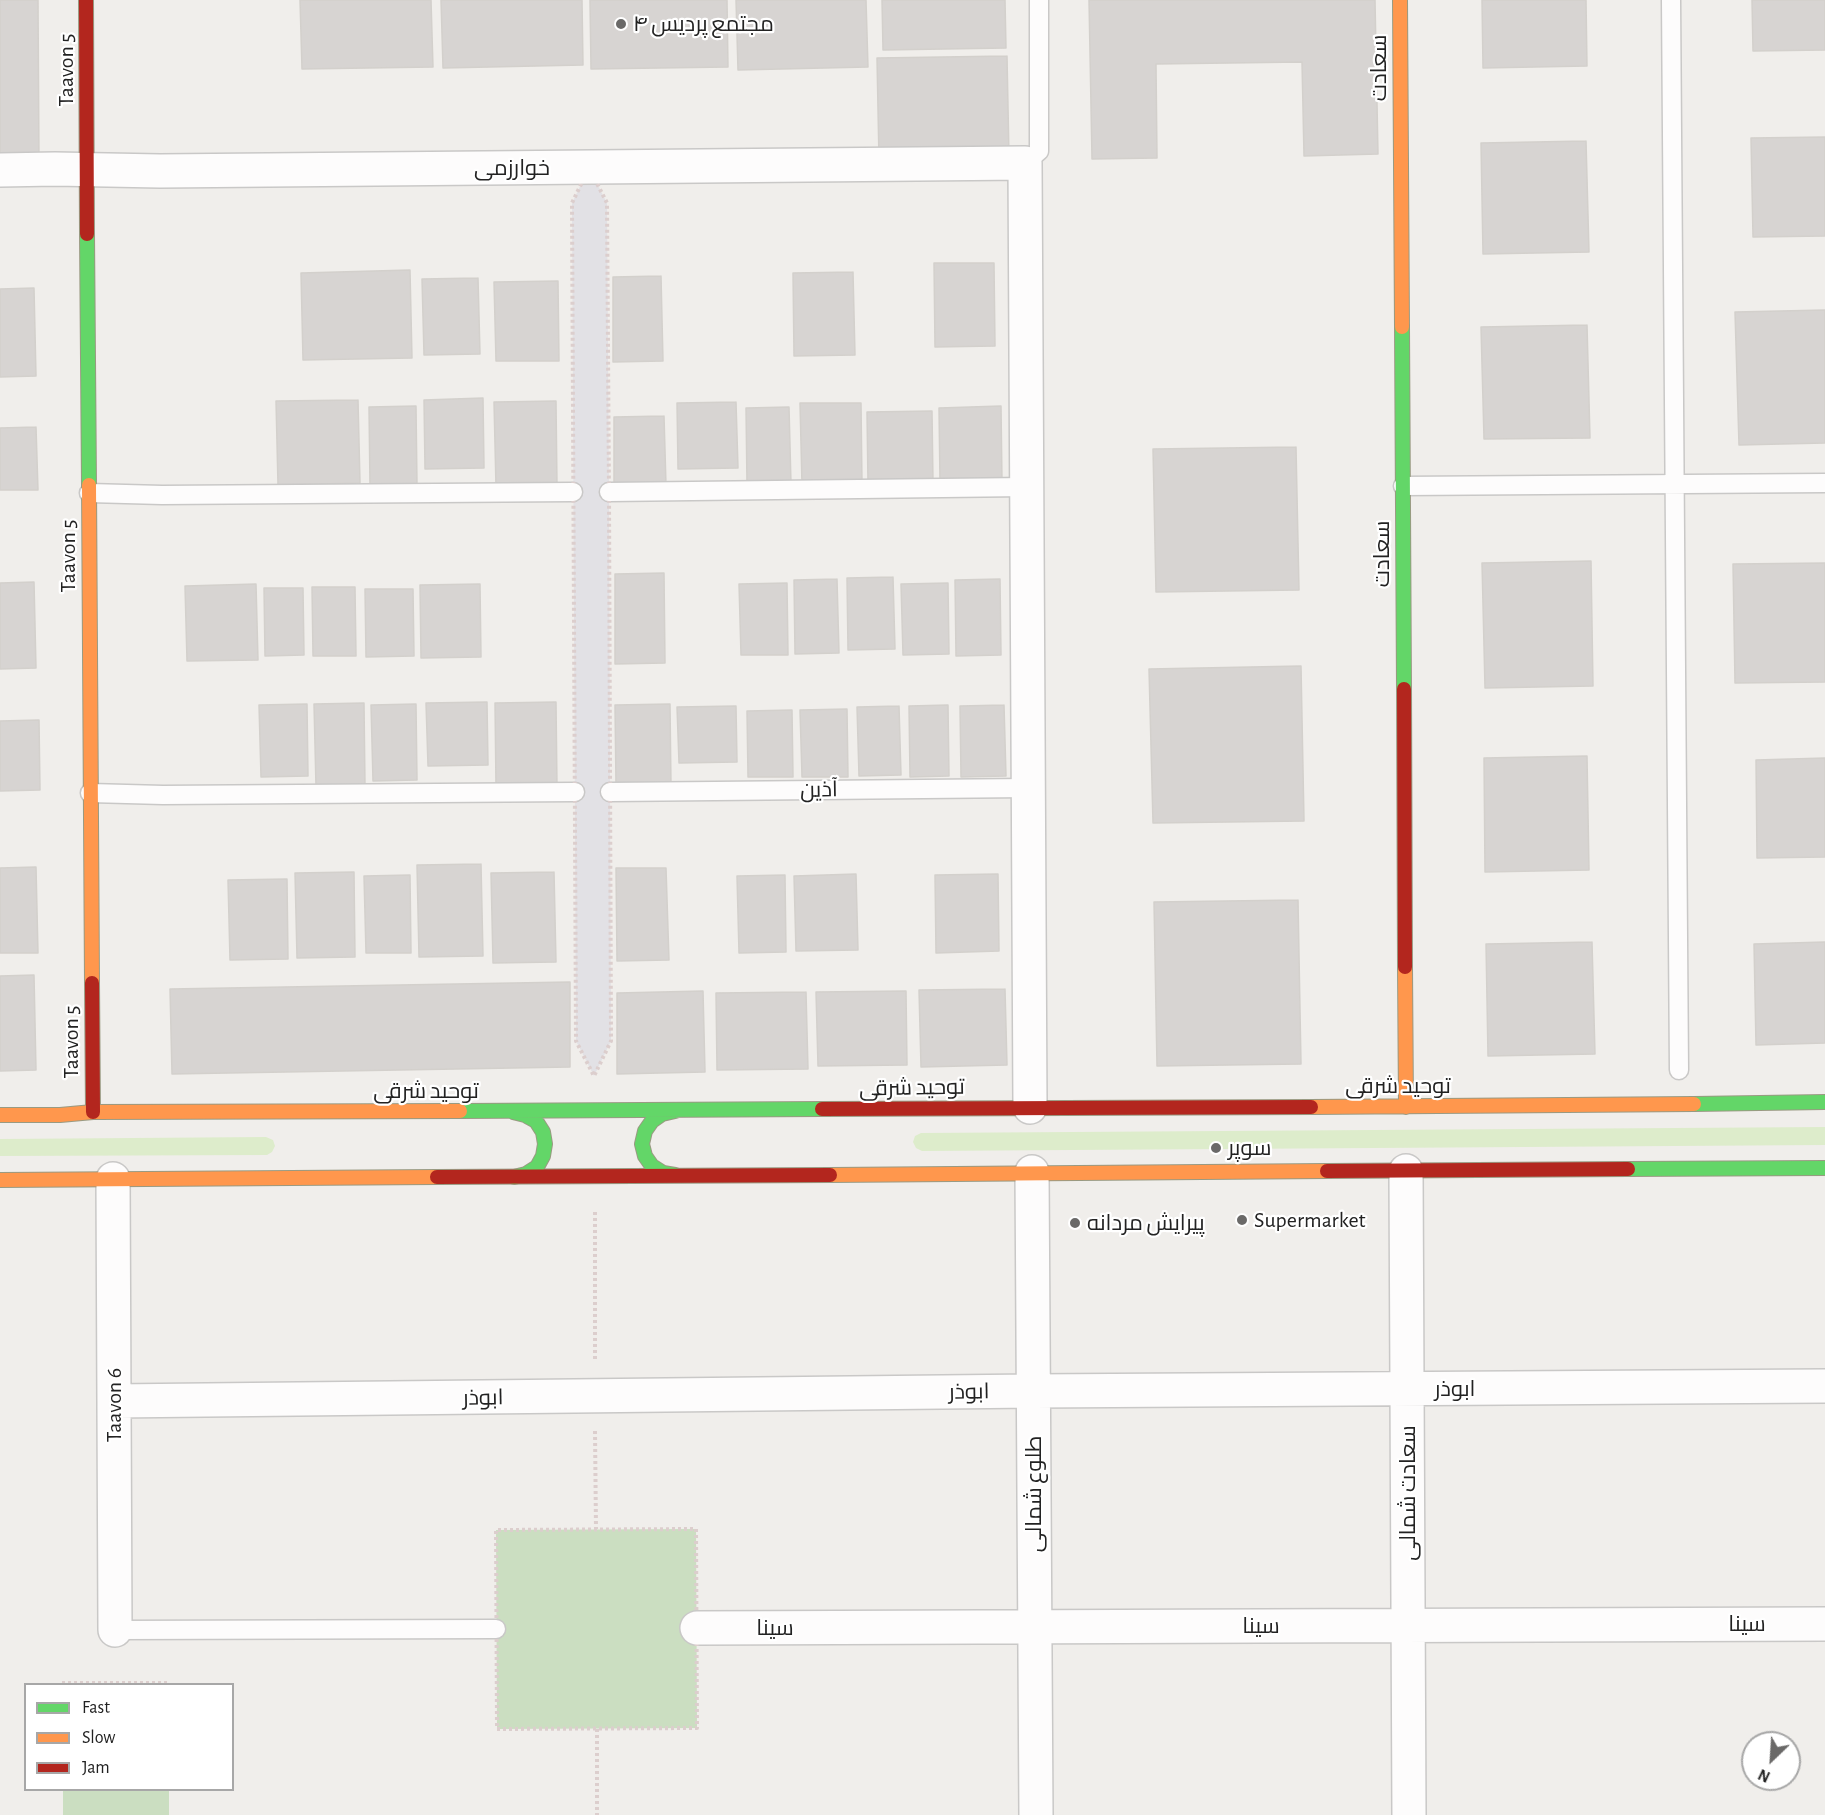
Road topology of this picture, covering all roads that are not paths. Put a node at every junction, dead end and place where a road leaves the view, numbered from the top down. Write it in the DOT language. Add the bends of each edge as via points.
graph roads {
  1 [pos="86,0"];
  2 [pos="1039,0"];
  3 [pos="1400,0"];
  4 [pos="1671,0"];
  5 [pos="1025,163"];
  6 [pos="87,169"];
  7 [pos="0,170"];
  8 [pos="1825,483"];
  9 [pos="1674,484"];
  10 [pos="1402,486"];
  11 [pos="1026,487"];
  12 [pos="573,492"];
  13 [pos="609,492"];
  14 [pos="89,493"];
  15 [pos="1028,788"];
  16 [pos="575,792"];
  17 [pos="610,792"];
  18 [pos="90,793"];
  19 [pos="1679,1070"];
  20 [pos="1825,1102"];
  21 [pos="1030,1107"];
  22 [pos="1406,1107"];
  23 [pos="675,1111"];
  24 [pos="93,1112"];
  25 [pos="513,1112"];
  26 [pos="0,1115"];
  27 [pos="1825,1168"];
  28 [pos="1406,1171"];
  29 [pos="1032,1172"];
  30 [pos="675,1175"];
  31 [pos="514,1177"];
  32 [pos="113,1179"];
  33 [pos="0,1180"];
  34 [pos="1825,1386"];
  35 [pos="1407,1389"];
  36 [pos="1034,1391"];
  37 [pos="114,1401"];
  38 [pos="1825,1624"];
  39 [pos="1035,1626"];
  40 [pos="1408,1626"];
  41 [pos="697,1628"];
  42 [pos="496,1629"];
  43 [pos="115,1630"];
  44 [pos="1036,1815"];
  45 [pos="1409,1815"];
  1 -- 6 [label="street, Taavon 5"];
  2 -- 5 [label="lane" via="1039,151"];
  3 -- 10 [label="street, سعادت"];
  4 -- 9 [label="lane"];
  5 -- 6 [label="street, خوارزمی"];
  5 -- 11 [label="street"];
  6 -- 7 [label="street, خوارزمی"];
  6 -- 14 [label="street, Taavon 5"];
  8 -- 9 [label="lane"];
  9 -- 10 [label="lane"];
  9 -- 19 [label="lane"];
  10 -- 22 [label="street, سعادت"];
  11 -- 13 [label="lane"];
  11 -- 15 [label="street"];
  12 -- 14 [label="lane"];
  14 -- 18 [label="street, Taavon 5"];
  15 -- 17 [label="lane, آذین"];
  15 -- 21 [label="street"];
  16 -- 18 [label="lane"];
  18 -- 24 [label="street, Taavon 5"];
  20 -- 22 [label="street, توحید شرقی"];
  21 -- 22 [label="street, توحید شرقی"];
  21 -- 23 [label="street, توحید شرقی"];
  23 -- 25 [label="street, توحید شرقی"];
  23 -- 30 [label="street" via="652,1121 642,1144 652,1166"];
  24 -- 25 [label="street, توحید شرقی"];
  24 -- 26 [label="street, توحید شرقی"];
  25 -- 31 [label="street" via="536,1121 545,1144 537,1167"];
  27 -- 28 [label="street"];
  28 -- 29 [label="street"];
  28 -- 35 [label="street, سعادت شمالی"];
  29 -- 30 [label="street"];
  29 -- 36 [label="street, طلوع شمالی"];
  30 -- 31 [label="street"];
  31 -- 32 [label="street"];
  32 -- 33 [label="street"];
  32 -- 37 [label="street, Taavon 6"];
  34 -- 35 [label="street, ابوذر"];
  35 -- 36 [label="street, ابوذر"];
  35 -- 40 [label="street, سعادت شمالی"];
  36 -- 37 [label="street, ابوذر"];
  36 -- 39 [label="street, طلوع شمالی"];
  37 -- 43 [label="street, Taavon 6"];
  38 -- 40 [label="street, سینا"];
  39 -- 40 [label="street, سینا"];
  39 -- 41 [label="street, سینا"];
  39 -- 44 [label="street, طلوع شمالی"];
  40 -- 45 [label="street, سعادت شمالی"];
  42 -- 43 [label="lane"];
}
